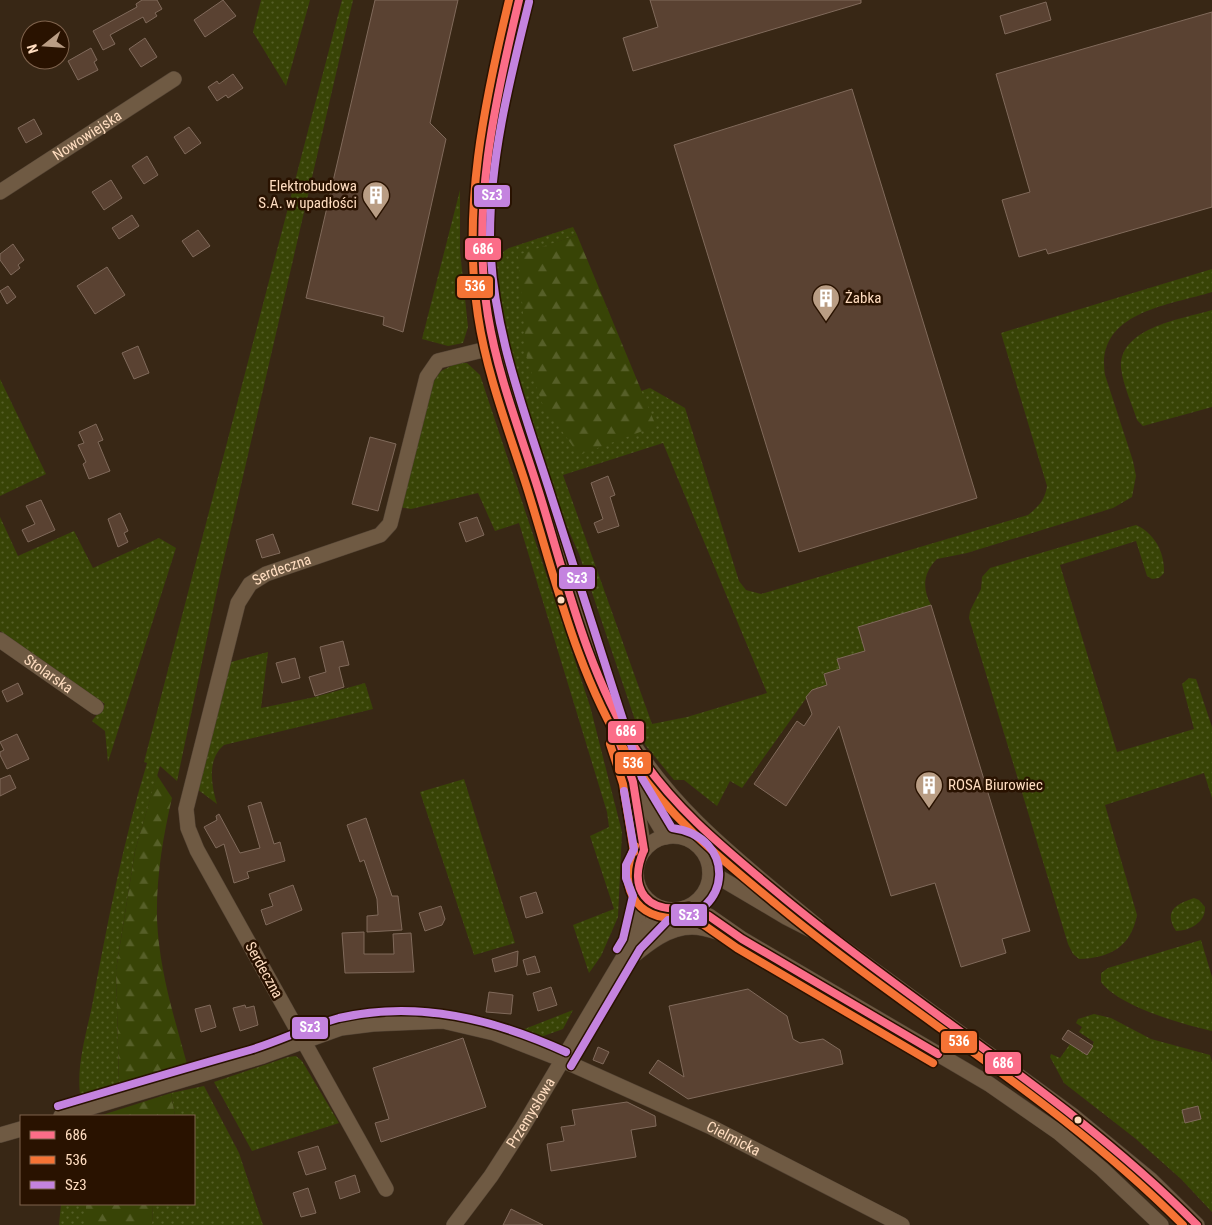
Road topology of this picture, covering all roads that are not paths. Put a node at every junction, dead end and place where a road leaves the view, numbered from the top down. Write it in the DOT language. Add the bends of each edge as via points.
graph roads {
  1 [pos="519,0"];
  2 [pos="174,79"];
  3 [pos="0,192"];
  4 [pos="495,348"];
  5 [pos="0,640"];
  6 [pos="600,682"];
  7 [pos="96,707"];
  8 [pos="633,782"];
  9 [pos="666,837"];
  10 [pos="644,850"];
  11 [pos="710,872"];
  12 [pos="643,895"];
  13 [pos="688,907"];
  14 [pos="664,910"];
  15 [pos="742,939"];
  16 [pos="632,943"];
  17 [pos="838,943"];
  18 [pos="617,970"];
  19 [pos="303,1042"];
  20 [pos="562,1060"];
  21 [pos="64,1115"];
  22 [pos="20,1129"];
  23 [pos="0,1135"];
  24 [pos="386,1189"];
  25 [pos="454,1225"];
  26 [pos="902,1225"];
  27 [pos="1161,1225"];
  28 [pos="1197,1225"];
  1 -- 4 [label="street" via="484,160 482,271"];
  2 -- 3 [label="street, Nowowiejska"];
  4 -- 6 [label="street"];
  4 -- 19 [label="street, Serdeczna" via="438,361 427,377 390,524 380,535 266,574 250,584 238,603 186,809 188,828"];
  5 -- 7 [label="street, Stolarska"];
  6 -- 8 [label="street"];
  6 -- 17 [label="street" via="633,745 671,797"];
  8 -- 9 [label="street"];
  8 -- 10 [label="street"];
  9 -- 10 [label="street"];
  9 -- 11 [label="street" via="682,838 696,844 708,861"];
  10 -- 12 [label="street" via="636,868"];
  11 -- 13 [label="street" via="702,896"];
  11 -- 17 [label="street"];
  12 -- 14 [label="street"];
  12 -- 16 [label="street, Przemysłowa"];
  13 -- 14 [label="street"];
  13 -- 15 [label="street" via="709,916"];
  14 -- 16 [label="street, Przemysłowa"];
  15 -- 18 [label="street" via="691,927 672,931 652,940"];
  15 -- 27 [label="street" via="989,1084 1058,1132 1102,1168"];
  16 -- 18 [label="street, Przemysłowa"];
  17 -- 28 [label="street" via="1072,1115 1151,1180"];
  18 -- 20 [label="street, Przemysłowa"];
  19 -- 20 [label="street, Cielmicka" via="354,1026 443,1021 494,1033"];
  19 -- 21 [label="street, Cielmicka"];
  19 -- 24 [label="street, Serdeczna"];
  20 -- 25 [label="street, Przemysłowa" via="491,1176"];
  20 -- 26 [label="street, Cielmicka" via="711,1127"];
  22 -- 23 [label="street"];
}
